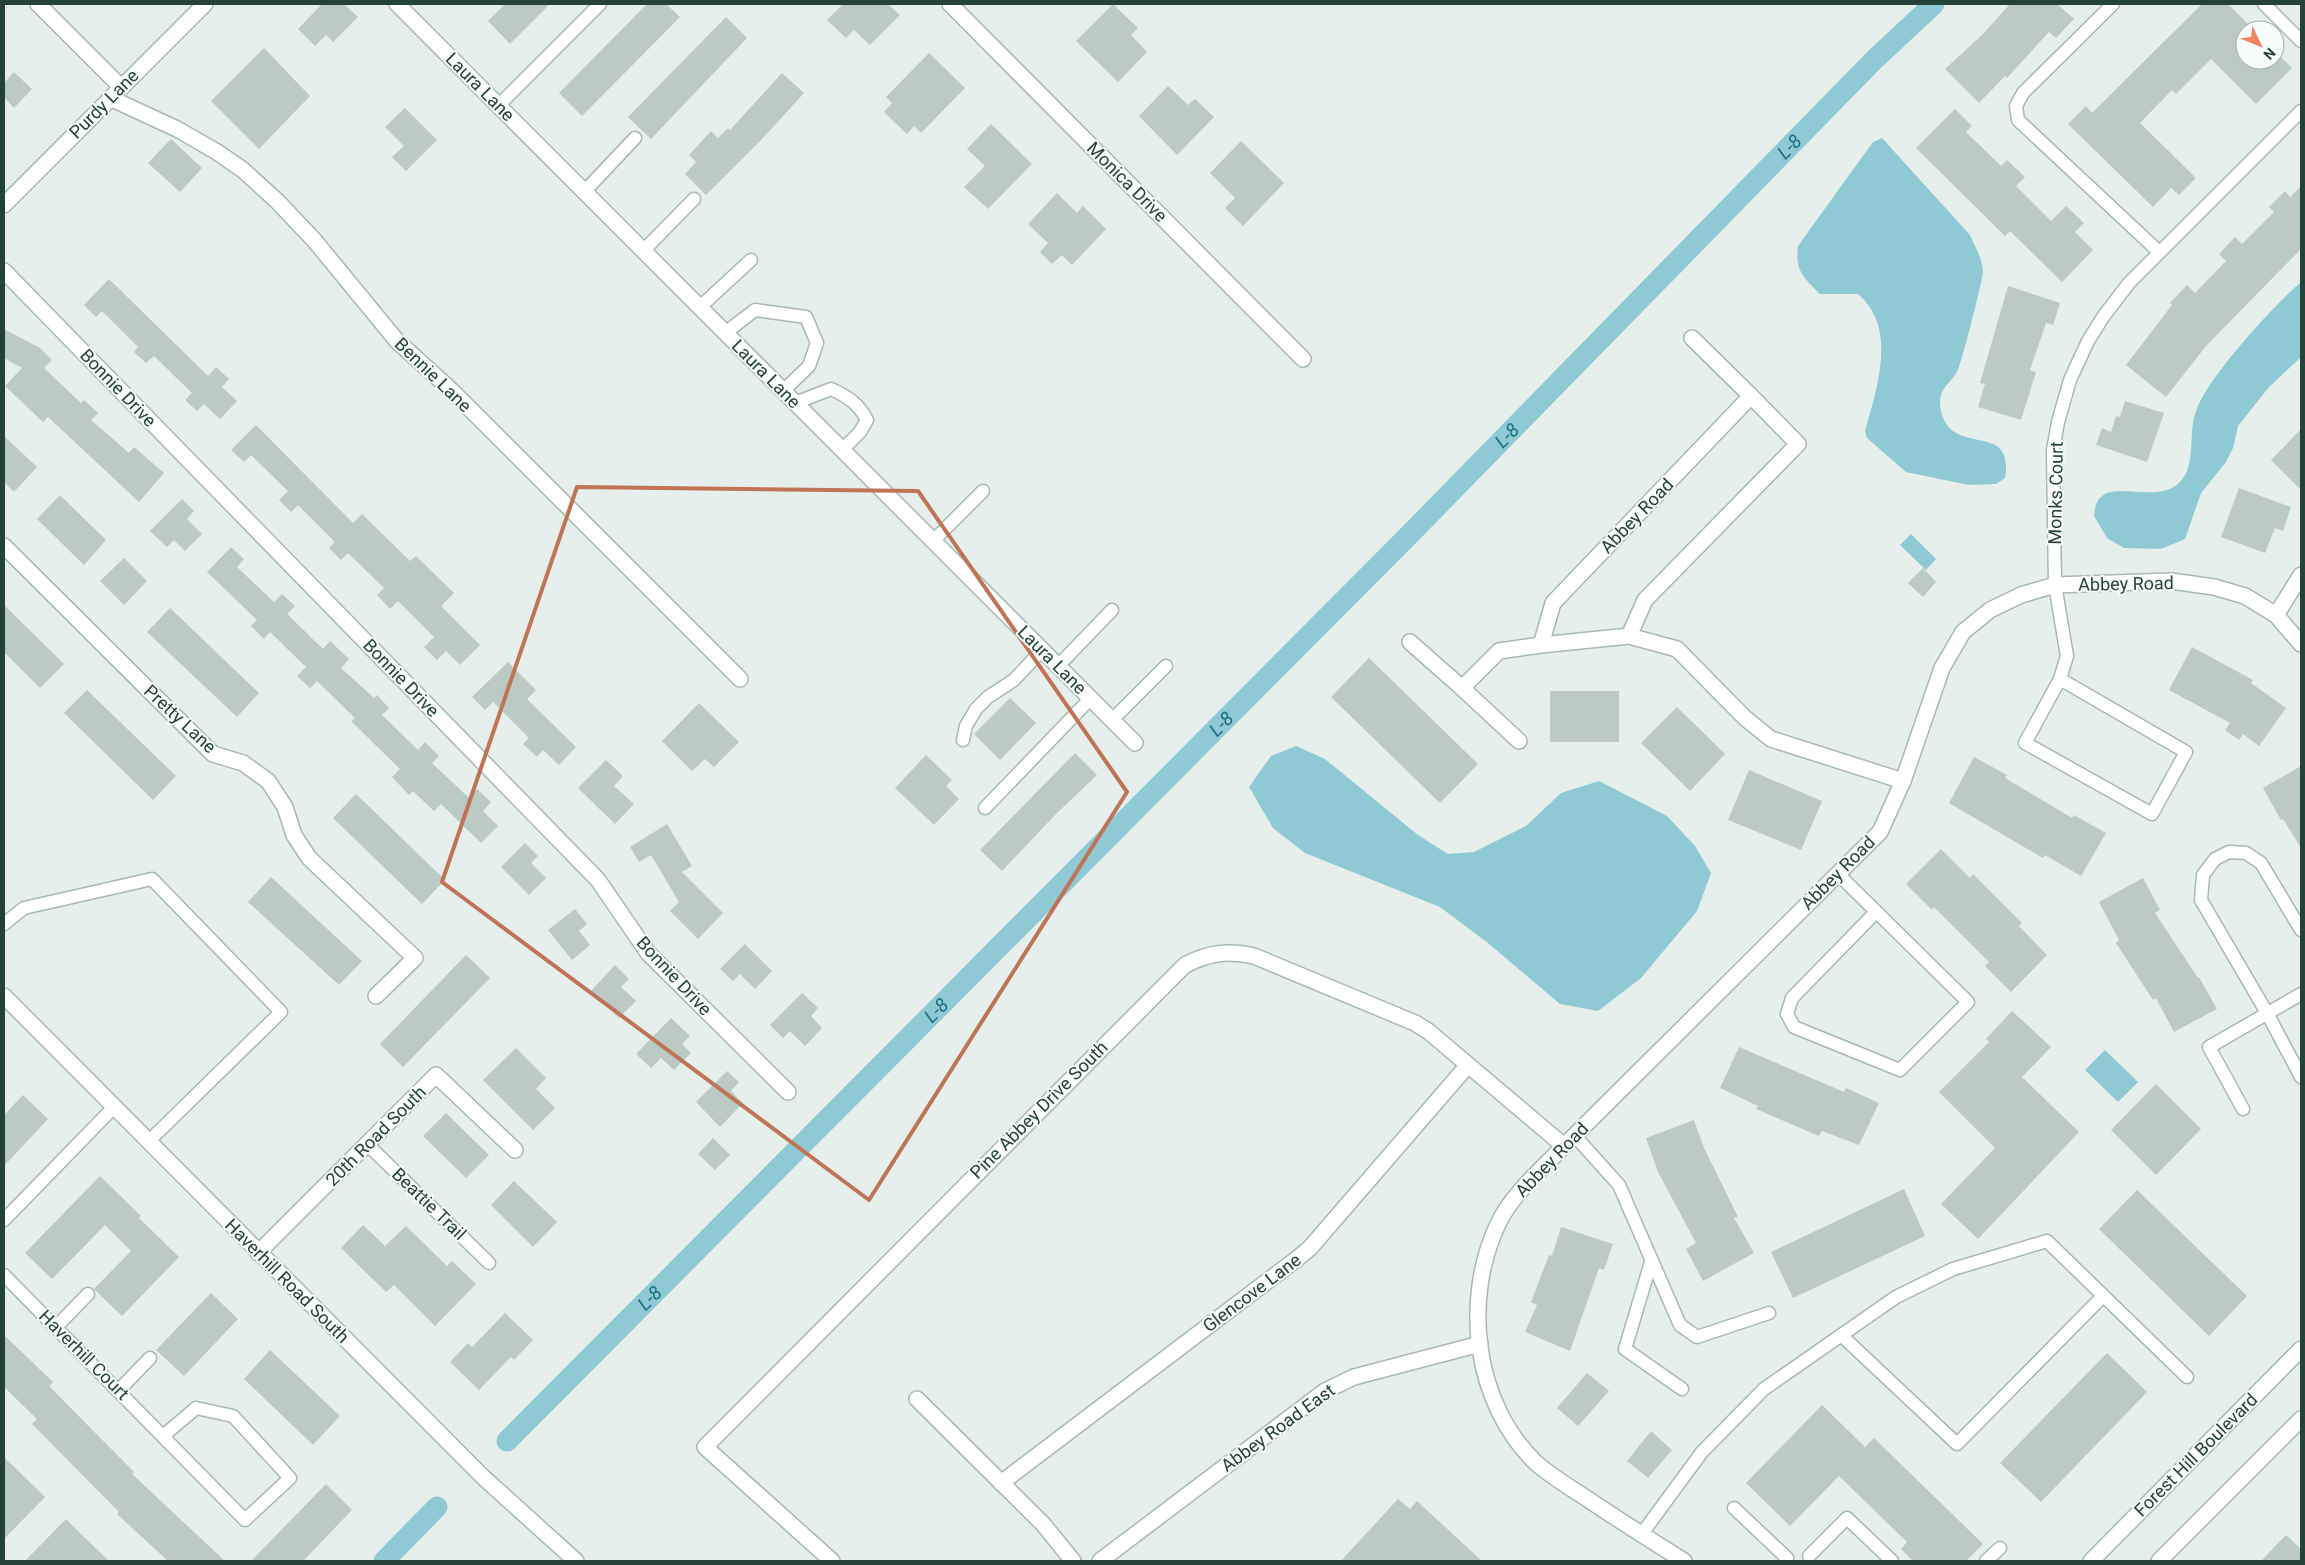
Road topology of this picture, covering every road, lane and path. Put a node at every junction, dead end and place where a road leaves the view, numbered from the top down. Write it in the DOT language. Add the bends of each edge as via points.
graph roads {
  1 [pos="38,4"];
  2 [pos="204,4"];
  3 [pos="397,4"];
  4 [pos="600,4"];
  5 [pos="950,4"];
  6 [pos="2113,4"];
  7 [pos="2264,4"];
  8 [pos="2301,41"];
  9 [pos="115,93"];
  10 [pos="498,106"];
  11 [pos="2301,112"];
  12 [pos="635,138"];
  13 [pos="584,192"];
  14 [pos="694,200"];
  15 [pos="4,205"];
  16 [pos="643,251"];
  17 [pos="2159,252"];
  18 [pos="751,260"];
  19 [pos="4,271"];
  20 [pos="700,308"];
  21 [pos="725,333"];
  22 [pos="1692,338"];
  23 [pos="1303,359"];
  24 [pos="783,391"];
  25 [pos="1751,396"];
  26 [pos="795,403"];
  27 [pos="842,450"];
  28 [pos="982,491"];
  29 [pos="933,541"];
  30 [pos="4,546"];
  31 [pos="2301,575"];
  32 [pos="2055,585"];
  33 [pos="1112,610"];
  34 [pos="2276,615"];
  35 [pos="1629,636"];
  36 [pos="1410,642"];
  37 [pos="2301,644"];
  38 [pos="1541,645"];
  39 [pos="1042,650"];
  40 [pos="1058,666"];
  41 [pos="1166,666"];
  42 [pos="740,679"];
  43 [pos="2060,679"];
  44 [pos="1462,688"];
  45 [pos="1090,698"];
  46 [pos="1112,720"];
  47 [pos="963,740"];
  48 [pos="1519,741"];
  49 [pos="1135,744"];
  50 [pos="1903,781"];
  51 [pos="985,808"];
  52 [pos="1838,874"];
  53 [pos="1875,913"];
  54 [pos="4,924"];
  55 [pos="2301,930"];
  56 [pos="2301,994"];
  57 [pos="4,996"];
  58 [pos="376,996"];
  59 [pos="2267,1014"];
  60 [pos="1468,1065"];
  61 [pos="2301,1077"];
  62 [pos="788,1092"];
  63 [pos="114,1107"];
  64 [pos="2243,1109"];
  65 [pos="1575,1136"];
  66 [pos="148,1142"];
  67 [pos="368,1144"];
  68 [pos="1564,1146"];
  69 [pos="515,1150"];
  70 [pos="4,1220"];
  71 [pos="258,1253"];
  72 [pos="1651,1262"];
  73 [pos="489,1263"];
  74 [pos="4,1274"];
  75 [pos="88,1294"];
  76 [pos="2103,1296"];
  77 [pos="1769,1313"];
  78 [pos="56,1327"];
  79 [pos="1841,1335"];
  80 [pos="1480,1344"];
  81 [pos="2301,1349"];
  82 [pos="150,1358"];
  83 [pos="2187,1377"];
  84 [pos="1682,1390"];
  85 [pos="118,1391"];
  86 [pos="917,1399"];
  87 [pos="2301,1419"];
  88 [pos="163,1436"];
  89 [pos="1001,1483"];
  90 [pos="1734,1508"];
  91 [pos="1641,1535"];
  92 [pos="2000,1548"];
  93 [pos="1812,1559"];
  94 [pos="1786,1560"];
  95 [pos="576,1561"];
  96 [pos="832,1561"];
  97 [pos="1073,1561"];
  98 [pos="1100,1561"];
  99 [pos="1684,1561"];
  100 [pos="1892,1561"];
  101 [pos="1986,1561"];
  102 [pos="2092,1561"];
  103 [pos="2159,1561"];
  1 -- 9 [label="street"];
  2 -- 9 [label="street, Purdy Lane"];
  3 -- 10 [label="street, Laura Lane"];
  4 -- 10 [label="lane"];
  5 -- 23 [label="street, Monica Drive"];
  6 -- 17 [label="lane" via="2023,93 2016,106 2018,120"];
  7 -- 8 [label="lane"];
  9 -- 15 [label="street, Purdy Lane"];
  9 -- 42 [label="street, Bennie Lane" via="217,152 243,170 277,201 398,341"];
  10 -- 13 [label="street, Laura Lane"];
  11 -- 17 [label="lane, Monks Court"];
  12 -- 13 [label="lane"];
  13 -- 16 [label="street, Laura Lane"];
  14 -- 16 [label="lane"];
  16 -- 20 [label="street, Laura Lane"];
  17 -- 32 [label="lane, Monks Court" via="2103,317 2070,380 2053,450"];
  18 -- 20 [label="lane"];
  19 -- 62 [label="street, Bonnie Drive" via="598,880 648,953"];
  20 -- 21 [label="street, Laura Lane"];
  21 -- 24 [label="street, Laura Lane"];
  21 -- 24 [label="lane" via="755,310 806,318 817,343 810,366"];
  22 -- 25 [label="street"];
  24 -- 26 [label="street, Laura Lane"];
  25 -- 35 [label="street" via="1798,444 1645,600"];
  25 -- 38 [label="street, Abbey Road" via="1553,603"];
  26 -- 27 [label="street, Laura Lane"];
  26 -- 27 [label="lane" via="831,389 846,395 861,409 867,420"];
  27 -- 29 [label="street, Laura Lane"];
  28 -- 29 [label="lane"];
  29 -- 39 [label="street, Laura Lane"];
  30 -- 58 [label="street, Pretty Lane" via="213,754 243,763 268,781 285,807 294,835 309,858 415,958"];
  31 -- 34 [label="street"];
  32 -- 34 [label="street, Abbey Road" via="2171,581 2214,586 2245,596"];
  32 -- 43 [label="lane, Monks Court" via="2067,656"];
  32 -- 50 [label="street, Abbey Road" via="2021,595 1990,610 1963,632 1942,668"];
  33 -- 40 [label="lane"];
  34 -- 37 [label="street, Abbey Road"];
  35 -- 38 [label="street"];
  35 -- 50 [label="street" via="1677,649 1745,718 1771,739"];
  36 -- 44 [label="street"];
  38 -- 44 [label="street" via="1499,651"];
  39 -- 40 [label="street, Laura Lane"];
  39 -- 47 [label="lane" via="1014,680 976,709 966,726"];
  40 -- 45 [label="street, Laura Lane"];
  41 -- 46 [label="lane"];
  43 -- 43 [label="lane, Monks Court" via="2025,743 2152,814 2186,752"];
  44 -- 48 [label="street"];
  45 -- 46 [label="street, Laura Lane"];
  45 -- 51 [label="lane"];
  46 -- 49 [label="street, Laura Lane"];
  50 -- 52 [label="street, Abbey Road" via="1880,832"];
  52 -- 53 [label="lane"];
  52 -- 65 [label="street, Abbey Road"];
  53 -- 53 [label="lane" via="1792,998 1787,1014 1794,1027 1900,1070 1968,1002"];
  54 -- 66 [label="lane" via="24,908 152,879 281,1012"];
  55 -- 59 [label="lane" via="2261,863 2246,853 2229,852 2215,859 2203,875 2201,900"];
  56 -- 59 [label="lane"];
  57 -- 63 [label="street, Haverhill Road South"];
  59 -- 61 [label="lane"];
  59 -- 64 [label="lane" via="2209,1047"];
  60 -- 68 [label="street, Pine Abbey Drive South"];
  60 -- 89 [label="street, Glencove Lane" via="1298,1258"];
  60 -- 96 [label="street, Pine Abbey Drive South" via="1415,1023 1254,956 1211,954 1185,965 704,1447"];
  63 -- 66 [label="street, Haverhill Road South"];
  63 -- 70 [label="lane"];
  65 -- 68 [label="street, Abbey Road"];
  65 -- 72 [label="lane" via="1619,1185"];
  66 -- 71 [label="street, Haverhill Road South"];
  67 -- 69 [label="street, 20th Road South" via="436,1075"];
  67 -- 71 [label="street, 20th Road South"];
  67 -- 73 [label="lane, Beattie Trail"];
  68 -- 80 [label="street, Abbey Road" via="1520,1192 1498,1222 1485,1257 1479,1290 1477,1320"];
  71 -- 95 [label="street, Haverhill Road South" via="484,1478"];
  72 -- 77 [label="lane" via="1680,1326 1697,1337"];
  72 -- 84 [label="lane" via="1625,1349"];
  74 -- 78 [label="lane, Haverhill Court"];
  75 -- 78 [label="lane"];
  76 -- 79 [label="lane" via="2047,1241 1953,1269 1896,1296"];
  76 -- 79 [label="lane" via="1957,1444"];
  76 -- 83 [label="lane"];
  78 -- 85 [label="lane, Haverhill Court"];
  79 -- 91 [label="lane" via="1764,1389 1702,1452"];
  80 -- 91 [label="street, Abbey Road" via="1489,1384 1501,1415 1517,1440 1536,1462 1559,1480"];
  80 -- 98 [label="street, Abbey Road East" via="1354,1377 1332,1387"];
  81 -- 102 [label="street, Forest Hill Boulevard"];
  82 -- 85 [label="lane"];
  85 -- 88 [label="lane, Haverhill Court"];
  86 -- 89 [label="street"];
  87 -- 103 [label="street"];
  88 -- 88 [label="lane, Haverhill Court" via="196,1408 233,1416 290,1478 245,1520"];
  89 -- 97 [label="street" via="1043,1524"];
  90 -- 94 [label="lane"];
  91 -- 99 [label="street, Abbey Road"];
  92 -- 101 [label="lane"];
  93 -- 94 [label="lane"];
  93 -- 100 [label="lane" via="1848,1518"];
}
